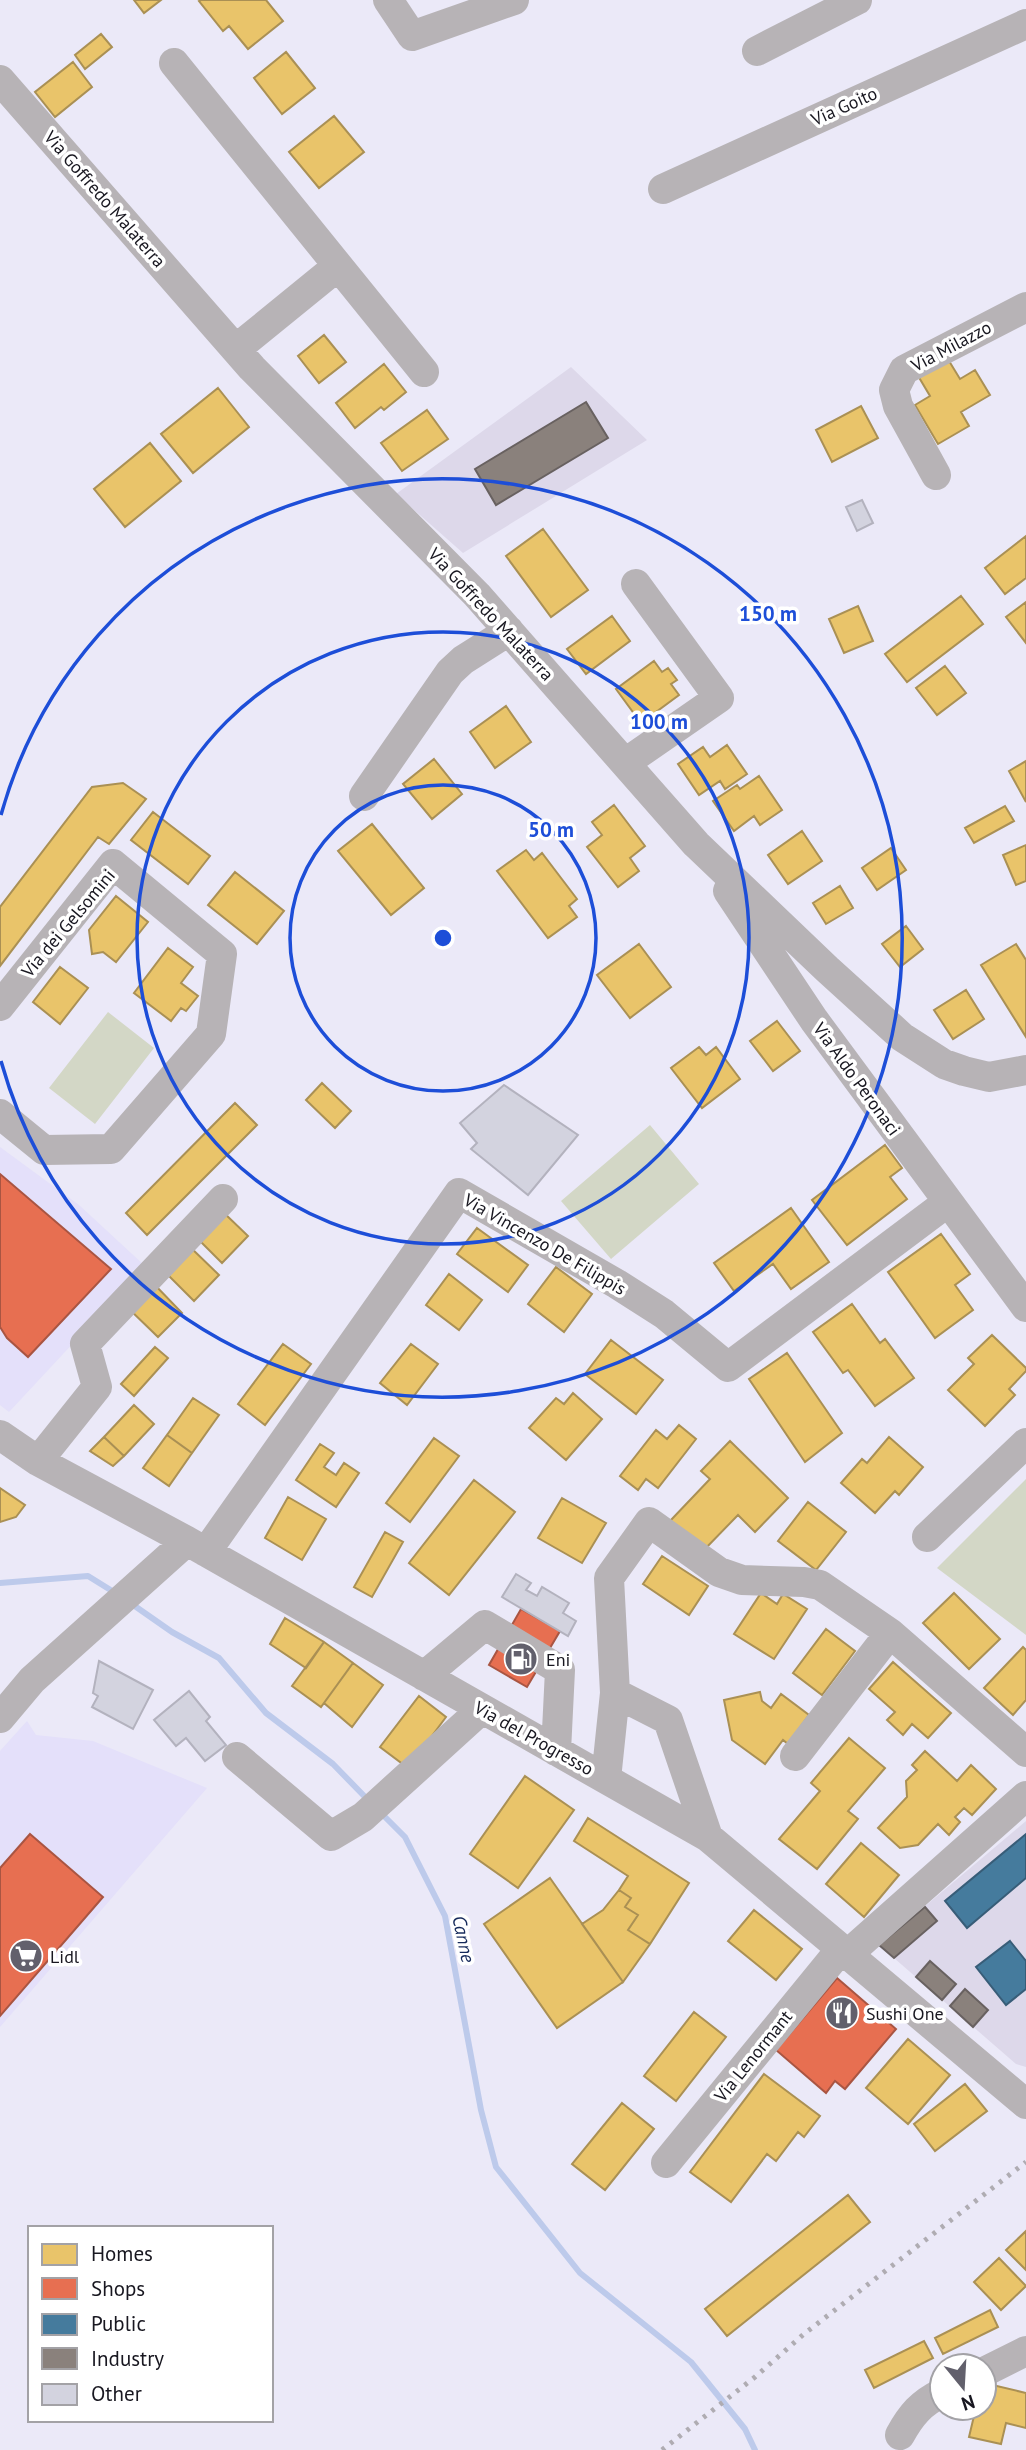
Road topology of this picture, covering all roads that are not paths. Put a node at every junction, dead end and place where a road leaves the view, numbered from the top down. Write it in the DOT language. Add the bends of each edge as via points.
graph roads {
  1 [pos="388,0"];
  2 [pos="514,0"];
  3 [pos="857,0"];
  4 [pos="1026,24"];
  5 [pos="757,51"];
  6 [pos="174,63"];
  7 [pos="0,80"];
  8 [pos="663,189"];
  9 [pos="338,266"];
  10 [pos="1026,307"];
  11 [pos="236,349"];
  12 [pos="424,372"];
  13 [pos="936,475"];
  14 [pos="636,584"];
  15 [pos="509,631"];
  16 [pos="625,763"];
  17 [pos="364,796"];
  18 [pos="696,844"];
  19 [pos="0,1006"];
  20 [pos="1026,1070"];
  21 [pos="0,1114"];
  22 [pos="223,1199"];
  23 [pos="948,1202"];
  24 [pos="1026,1307"];
  25 [pos="0,1435"];
  26 [pos="1026,1443"];
  27 [pos="38,1461"];
  28 [pos="927,1537"];
  29 [pos="196,1547"];
  30 [pos="890,1633"];
  31 [pos="424,1676"];
  32 [pos="615,1693"];
  33 [pos="482,1709"];
  34 [pos="0,1718"];
  35 [pos="556,1751"];
  36 [pos="1026,1752"];
  37 [pos="795,1756"];
  38 [pos="237,1757"];
  39 [pos="606,1779"];
  40 [pos="1026,1796"];
  41 [pos="708,1837"];
  42 [pos="844,1952"];
  43 [pos="988,2071"];
  44 [pos="1026,2077"];
  45 [pos="1026,2104"];
  46 [pos="666,2162"];
  47 [pos="1026,2351"];
  48 [pos="998,2365"];
  49 [pos="928,2400"];
  50 [pos="900,2435"];
  1 -- 2 [label="street" via="412,36"];
  3 -- 5 [label="street"];
  4 -- 8 [label="street, Via Goito"];
  6 -- 9 [label="street"];
  7 -- 11 [label="street, Via Goffredo Malaterra"];
  9 -- 11 [label="street"];
  9 -- 12 [label="street"];
  10 -- 13 [label="street, Via Milazzo" via="904,370 894,390 898,405"];
  11 -- 15 [label="street, Via Goffredo Malaterra"];
  14 -- 16 [label="street" via="719,698"];
  15 -- 16 [label="street, Via Goffredo Malaterra"];
  15 -- 17 [label="street" via="450,672"];
  16 -- 18 [label="street, Via Goffredo Malaterra"];
  18 -- 20 [label="street, Via Goffredo Malaterra" via="902,1037 964,1071 989,1077"];
  18 -- 23 [label="street, Via Aldo Peronaci" via="814,1020"];
  19 -- 21 [label="street, Via dei Gelsomini" via="113,864 222,954 211,1034 111,1149 44,1150"];
  22 -- 27 [label="street" via="85,1344 97,1387"];
  23 -- 24 [label="street, Via Aldo Peronaci"];
  23 -- 29 [label="street, Via Vincenzo De Filippis" via="728,1367 664,1314 459,1193"];
  25 -- 27 [label="street, Via del Progresso"];
  26 -- 28 [label="street"];
  27 -- 29 [label="street, Via del Progresso"];
  29 -- 31 [label="street, Via del Progresso"];
  29 -- 34 [label="street" via="158,1568 32,1680"];
  30 -- 32 [label="street" via="820,1586 742,1580 719,1572 649,1522 609,1578"];
  30 -- 36 [label="street"];
  30 -- 37 [label="street"];
  31 -- 33 [label="street, Via del Progresso"];
  31 -- 35 [label="street" via="485,1625 560,1670"];
  32 -- 39 [label="street"];
  32 -- 41 [label="street" via="668,1720"];
  33 -- 35 [label="street, Via del Progresso"];
  33 -- 38 [label="street" via="373,1807 331,1836"];
  35 -- 39 [label="street, Via del Progresso"];
  39 -- 41 [label="street, Via del Progresso"];
  40 -- 42 [label="street, Via Lenormant"];
  41 -- 42 [label="street, Via del Progresso"];
  42 -- 43 [label="street, Via del Progresso"];
  42 -- 46 [label="street, Via Lenormant"];
  43 -- 44 [label="street"];
  43 -- 45 [label="street, Via del Progresso"];
  47 -- 48 [label="street"];
  49 -- 50 [label="street" via="912,2414"];
}
